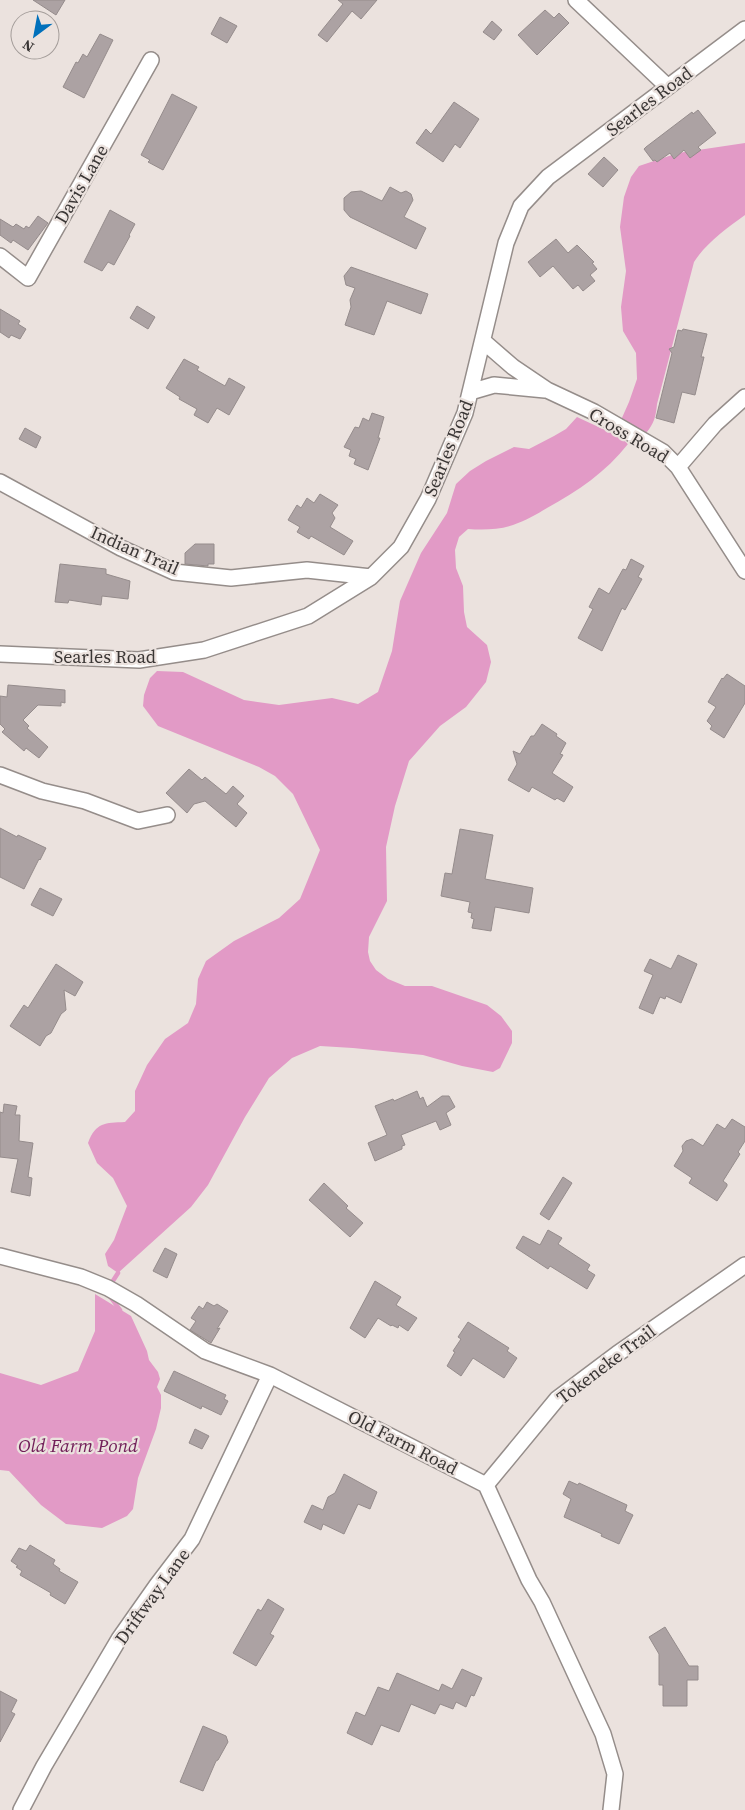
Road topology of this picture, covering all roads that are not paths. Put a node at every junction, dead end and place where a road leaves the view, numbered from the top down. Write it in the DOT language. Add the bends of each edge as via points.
graph roads {
  1 [pos="576,0"];
  2 [pos="745,29"];
  3 [pos="151,60"];
  4 [pos="668,87"];
  5 [pos="0,256"];
  6 [pos="483,341"];
  7 [pos="547,390"];
  8 [pos="470,392"];
  9 [pos="745,397"];
  10 [pos="678,466"];
  11 [pos="0,482"];
  12 [pos="745,571"];
  13 [pos="371,577"];
  14 [pos="0,654"];
  15 [pos="0,775"];
  16 [pos="167,815"];
  17 [pos="0,1256"];
  18 [pos="745,1265"];
  19 [pos="270,1375"];
  20 [pos="486,1485"];
  21 [pos="20,1810"];
  22 [pos="611,1810"];
  1 -- 4 [label="street"];
  2 -- 4 [label="street, Searles Road"];
  3 -- 5 [label="street, Davis Lane" via="28,278"];
  4 -- 6 [label="street, Searles Road" via="548,177 521,206 506,243"];
  6 -- 7 [label="street, Cross Road" via="513,368"];
  6 -- 8 [label="street, Searles Road"];
  7 -- 8 [label="street, Cross Road" via="494,385"];
  7 -- 10 [label="street, Cross Road" via="594,412 663,452"];
  8 -- 13 [label="street, Searles Road" via="465,413 428,499 401,547"];
  9 -- 10 [label="street" via="715,424"];
  10 -- 12 [label="street, Cross Road"];
  11 -- 13 [label="street, Indian Trail" via="121,548 174,572 231,578 307,570"];
  13 -- 14 [label="street, Searles Road" via="308,616 204,650 139,660"];
  15 -- 16 [label="street" via="138,820"];
  17 -- 19 [label="street, Old Farm Road" via="81,1277 108,1288 205,1351"];
  18 -- 20 [label="street, Tokeneke Trail" via="557,1399"];
  19 -- 20 [label="street, Old Farm Road"];
  19 -- 21 [label="street, Driftway Lane" via="192,1539 119,1639"];
  20 -- 22 [label="street" via="603,1734 615,1774"];
}
